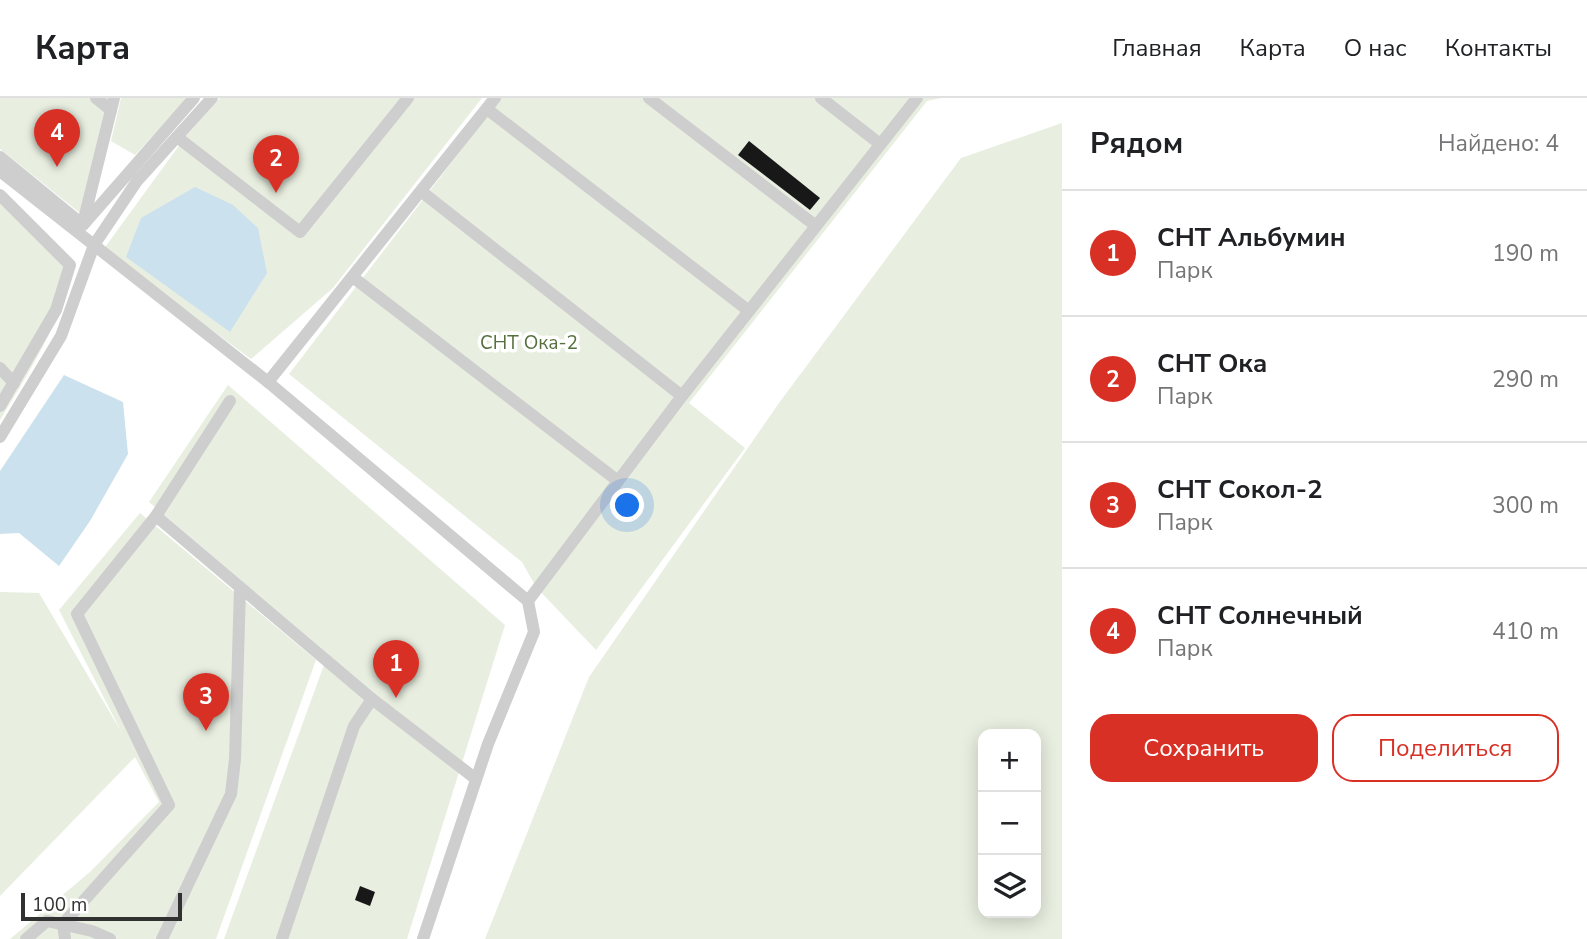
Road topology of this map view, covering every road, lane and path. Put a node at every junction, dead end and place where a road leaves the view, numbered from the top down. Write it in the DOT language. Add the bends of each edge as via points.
graph roads {
  1 [pos="96,98"];
  2 [pos="194,98"];
  3 [pos="212,98"];
  4 [pos="408,98"];
  5 [pos="495,98"];
  6 [pos="649,98"];
  7 [pos="821,98"];
  8 [pos="917,98"];
  9 [pos="112,104"];
  10 [pos="487,109"];
  11 [pos="177,137"];
  12 [pos="880,145"];
  13 [pos="0,157"];
  14 [pos="0,171"];
  15 [pos="422,192"];
  16 [pos="0,195"];
  17 [pos="816,226"];
  18 [pos="87,235"];
  19 [pos="354,278"];
  20 [pos="749,311"];
  21 [pos="0,368"];
  22 [pos="268,382"];
  23 [pos="14,383"];
  24 [pos="682,396"];
  25 [pos="230,401"];
  26 [pos="0,405"];
  27 [pos="0,436"];
  28 [pos="618,481"];
  29 [pos="156,516"];
  30 [pos="240,588"];
  31 [pos="528,601"];
  32 [pos="372,699"];
  33 [pos="477,779"];
  34 [pos="63,924"];
  35 [pos="26,939"];
  36 [pos="65,939"];
  37 [pos="110,939"];
  38 [pos="162,939"];
  39 [pos="282,939"];
  40 [pos="423,939"];
  1 -- 9 [label="street"];
  2 -- 18 [label="street"];
  3 -- 11 [label="street"];
  4 -- 11 [label="street" via="300,232"];
  5 -- 10 [label="street"];
  6 -- 17 [label="street"];
  7 -- 12 [label="street"];
  8 -- 12 [label="street"];
  9 -- 18 [label="street"];
  10 -- 15 [label="street"];
  10 -- 20 [label="street"];
  11 -- 18 [label="street"];
  12 -- 17 [label="street"];
  13 -- 18 [label="street"];
  14 -- 18 [label="street"];
  15 -- 19 [label="street"];
  15 -- 24 [label="street"];
  16 -- 23 [label="street" via="70,265 56,310"];
  17 -- 20 [label="street"];
  18 -- 22 [label="street"];
  18 -- 27 [label="street" via="61,336"];
  19 -- 22 [label="street"];
  19 -- 28 [label="street"];
  20 -- 24 [label="street"];
  21 -- 23 [label="street"];
  22 -- 31 [label="street"];
  23 -- 26 [label="street"];
  24 -- 28 [label="street"];
  25 -- 29 [label="street"];
  28 -- 31 [label="street"];
  29 -- 30 [label="street"];
  29 -- 34 [label="street" via="77,614 169,806"];
  30 -- 32 [label="street"];
  30 -- 38 [label="street" via="231,794"];
  31 -- 33 [label="street" via="534,632"];
  32 -- 33 [label="street"];
  32 -- 39 [label="street" via="354,726"];
  33 -- 40 [label="street"];
  34 -- 35 [label="street" via="47,921"];
  34 -- 36 [label="street"];
  34 -- 37 [label="street"];
}
